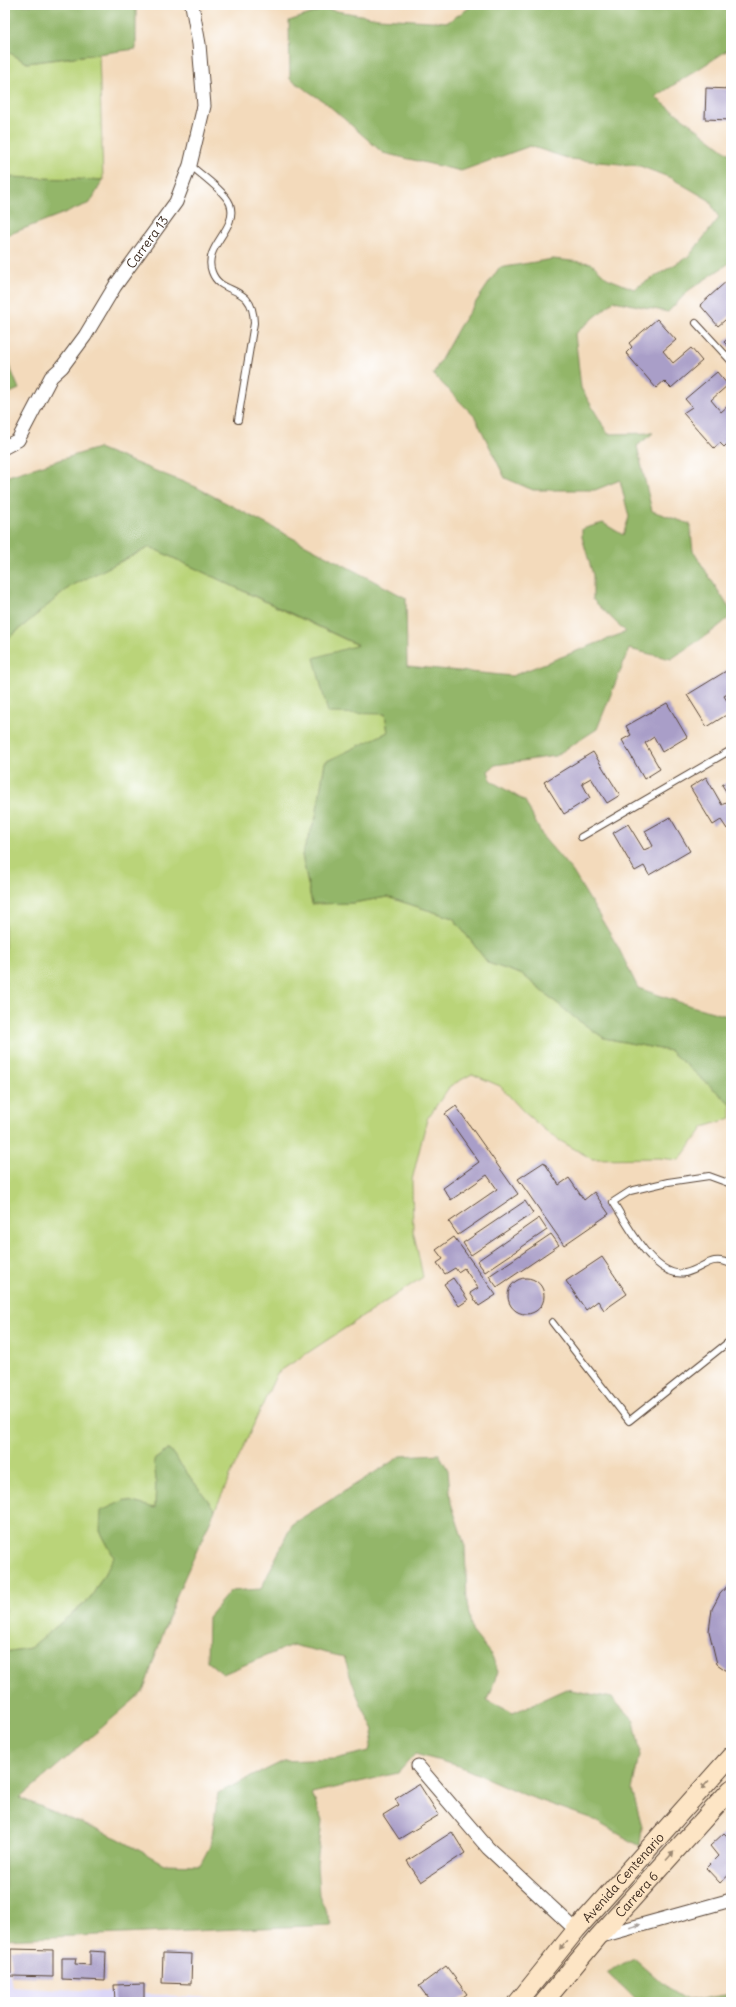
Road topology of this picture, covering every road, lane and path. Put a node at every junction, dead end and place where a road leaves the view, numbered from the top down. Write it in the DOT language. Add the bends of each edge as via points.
graph roads {
  1 [pos="192,5"];
  2 [pos="190,165"];
  3 [pos="696,323"];
  4 [pos="731,361"];
  5 [pos="238,420"];
  6 [pos="5,447"];
  7 [pos="731,750"];
  8 [pos="581,837"];
  9 [pos="731,1184"];
  10 [pos="731,1264"];
  11 [pos="552,1322"];
  12 [pos="731,1340"];
  13 [pos="731,1756"];
  14 [pos="418,1766"];
  15 [pos="731,1788"];
  16 [pos="731,1900"];
  17 [pos="576,1930"];
  18 [pos="598,1937"];
  19 [pos="518,2002"];
  20 [pos="544,2002"];
  1 -- 2 [label="street, Carrera 13" via="199,44 204,106"];
  2 -- 5 [label="lane" via="230,203 230,220 210,260 213,275 224,285 239,292 254,311"];
  2 -- 6 [label="street, Carrera 13" via="176,202 115,286 85,336 62,367 51,377 18,440"];
  3 -- 4 [label="lane"];
  7 -- 8 [label="lane"];
  9 -- 10 [label="lane" via="709,1176 682,1180 630,1191 613,1202 646,1253 672,1272 684,1273 709,1261 722,1260"];
  11 -- 12 [label="lane" via="629,1421"];
  13 -- 17 [label="main road, Avenida Centenario, one-way"];
  14 -- 17 [label="street" via="488,1848"];
  18 -- 15 [label="main road, Carrera 6, one-way"];
  18 -- 16 [label="street, one-way"];
  17 -- 19 [label="main road, Avenida Centenario, one-way"];
  18 -- 20 [label="main road, Carrera 6"];
}
